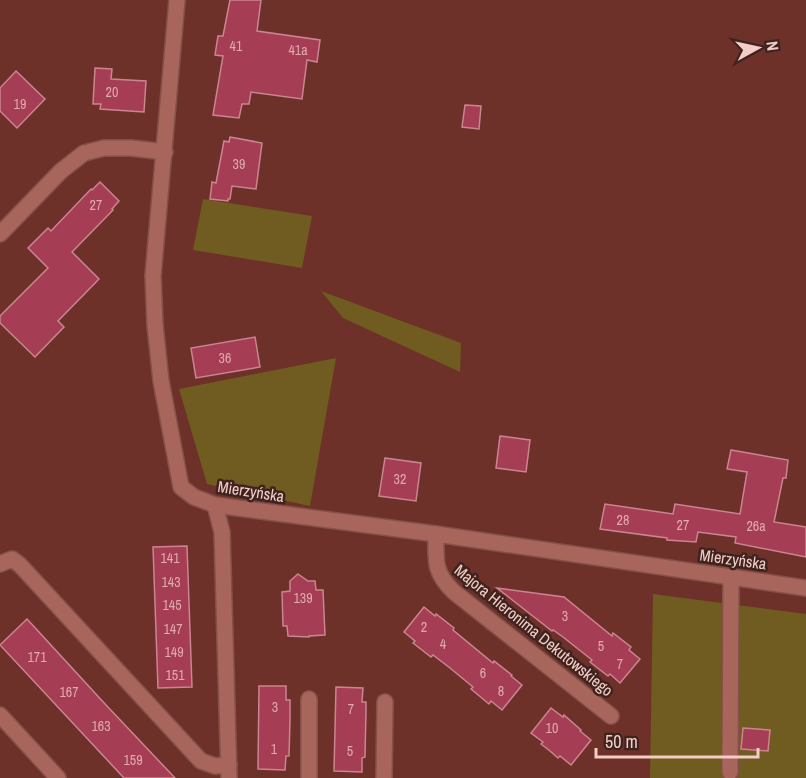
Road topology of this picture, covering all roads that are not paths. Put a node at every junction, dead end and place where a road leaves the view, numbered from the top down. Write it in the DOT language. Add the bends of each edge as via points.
graph roads {
  1 [pos="177,0"];
  2 [pos="165,153"];
  3 [pos="0,234"];
  4 [pos="215,505"];
  5 [pos="436,534"];
  6 [pos="0,564"];
  7 [pos="731,577"];
  8 [pos="806,588"];
  9 [pos="309,699"];
  10 [pos="385,702"];
  11 [pos="0,715"];
  12 [pos="611,716"];
  13 [pos="229,772"];
  14 [pos="730,772"];
  15 [pos="58,778"];
  16 [pos="309,778"];
  17 [pos="384,778"];
  1 -- 2 [label="street, Mierzyńska"];
  2 -- 3 [label="street" via="131,148 84,153 61,171"];
  2 -- 4 [label="street, Mierzyńska" via="153,276 161,381 181,487"];
  4 -- 5 [label="street, Mierzyńska"];
  4 -- 13 [label="street" via="222,532"];
  5 -- 7 [label="street, Mierzyńska"];
  5 -- 12 [label="street, Majora Hieronima Dekutowskiego" via="436,560 446,584"];
  6 -- 13 [label="street" via="12,559 20,565 201,761"];
  7 -- 8 [label="street, Mierzyńska"];
  7 -- 14 [label="street"];
  9 -- 16 [label="street"];
  10 -- 17 [label="street"];
  11 -- 15 [label="street"];
}
